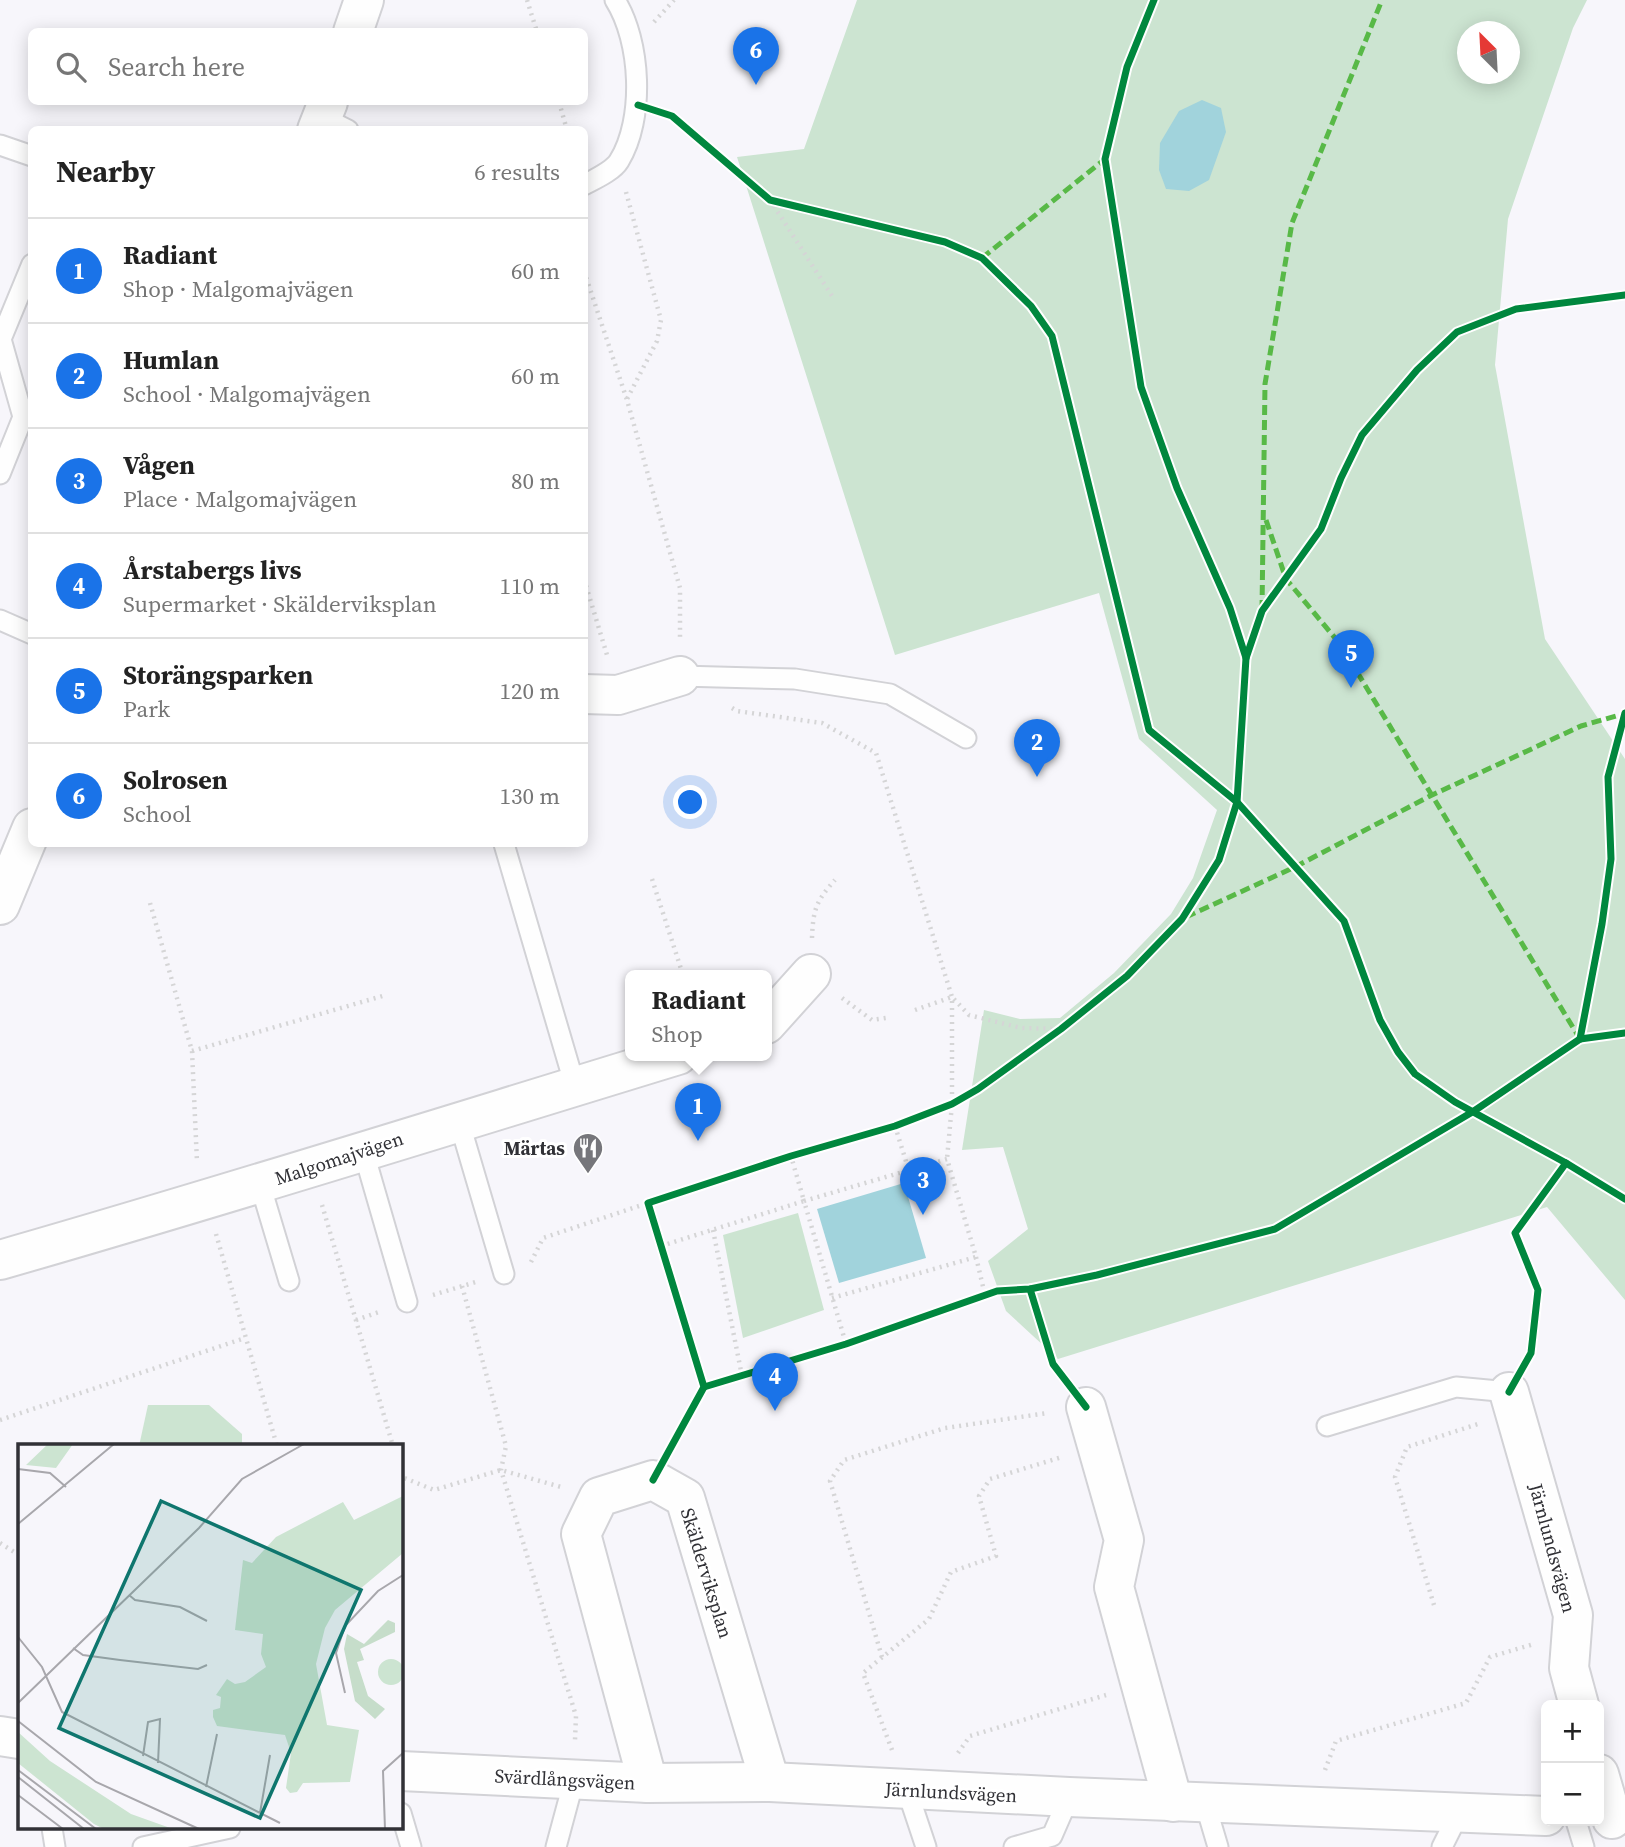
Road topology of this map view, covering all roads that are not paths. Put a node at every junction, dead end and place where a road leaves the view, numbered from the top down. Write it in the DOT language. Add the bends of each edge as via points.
graph roads {
  1 [pos="364,0"];
  2 [pos="615,0"];
  3 [pos="354,28"];
  4 [pos="0,145"];
  5 [pos="28,155"];
  6 [pos="588,182"];
  7 [pos="28,274"];
  8 [pos="0,474"];
  9 [pos="0,620"];
  10 [pos="28,632"];
  11 [pos="680,676"];
  12 [pos="601,695"];
  13 [pos="966,738"];
  14 [pos="28,838"];
  15 [pos="504,847"];
  16 [pos="0,905"];
  17 [pos="811,974"];
  18 [pos="772,1017"];
  19 [pos="658,1061"];
  20 [pos="575,1086"];
  21 [pos="458,1121"];
  22 [pos="363,1150"];
  23 [pos="260,1184"];
  24 [pos="0,1260"];
  25 [pos="504,1274"];
  26 [pos="289,1281"];
  27 [pos="407,1303"];
  28 [pos="1512,1402"];
  29 [pos="1086,1408"];
  30 [pos="1327,1426"];
  31 [pos="1578,1700"];
  32 [pos="0,1736"];
  33 [pos="18,1739"];
  34 [pos="402,1771"];
  35 [pos="574,1780"];
  36 [pos="770,1782"];
  37 [pos="648,1783"];
  38 [pos="729,1783"];
  39 [pos="918,1790"];
  40 [pos="1069,1797"];
  41 [pos="1189,1802"];
  42 [pos="1459,1813"];
  43 [pos="402,1816"];
  44 [pos="1541,1816"];
  45 [pos="1598,1826"];
  46 [pos="51,1829"];
  47 [pos="225,1829"];
  48 [pos="55,1847"];
  49 [pos="143,1847"];
  50 [pos="411,1847"];
  51 [pos="556,1847"];
  52 [pos="926,1847"];
  53 [pos="1014,1847"];
  54 [pos="1218,1847"];
  55 [pos="1442,1847"];
  56 [pos="1584,1847"];
  1 -- 3 [label="street"];
  2 -- 6 [label="lane" via="633,46 638,105 618,163"];
  4 -- 5 [label="lane"];
  7 -- 8 [label="lane" via="1,339 23,417"];
  9 -- 10 [label="lane"];
  11 -- 12 [label="street"];
  11 -- 13 [label="lane" via="795,679 890,694"];
  14 -- 16 [label="street"];
  15 -- 20 [label="lane"];
  17 -- 18 [label="street"];
  19 -- 20 [label="street, Malgomajvägen"];
  20 -- 21 [label="street, Malgomajvägen"];
  21 -- 22 [label="street, Malgomajvägen"];
  21 -- 25 [label="lane"];
  22 -- 23 [label="street, Malgomajvägen"];
  22 -- 27 [label="lane"];
  23 -- 24 [label="street, Malgomajvägen"];
  23 -- 26 [label="lane"];
  28 -- 30 [label="lane" via="1456,1387"];
  28 -- 31 [label="street, Järnlundsvägen" via="1573,1615 1569,1668"];
  29 -- 41 [label="street" via="1124,1540 1114,1587 1140,1685"];
  32 -- 33 [label="street"];
  34 -- 35 [label="street, Svärdlångsvägen"];
  35 -- 37 [label="street, Svärdlångsvägen"];
  35 -- 51 [label="lane"];
  36 -- 37 [label="street, Skälderviksplan" via="685,1498 653,1480 599,1497 581,1534"];
  36 -- 38 [label="street, Järnlundsvägen"];
  36 -- 39 [label="street, Järnlundsvägen"];
  37 -- 38 [label="street, Svärdlångsvägen"];
  39 -- 40 [label="street, Järnlundsvägen"];
  39 -- 52 [label="lane"];
  40 -- 41 [label="street, Järnlundsvägen"];
  40 -- 53 [label="lane" via="1052,1836"];
  41 -- 42 [label="street, Järnlundsvägen"];
  41 -- 54 [label="lane"];
  42 -- 44 [label="street, Järnlundsvägen"];
  42 -- 55 [label="lane"];
  43 -- 50 [label="lane"];
  45 -- 56 [label="lane"];
  46 -- 48 [label="lane"];
  47 -- 49 [label="lane"];
}
